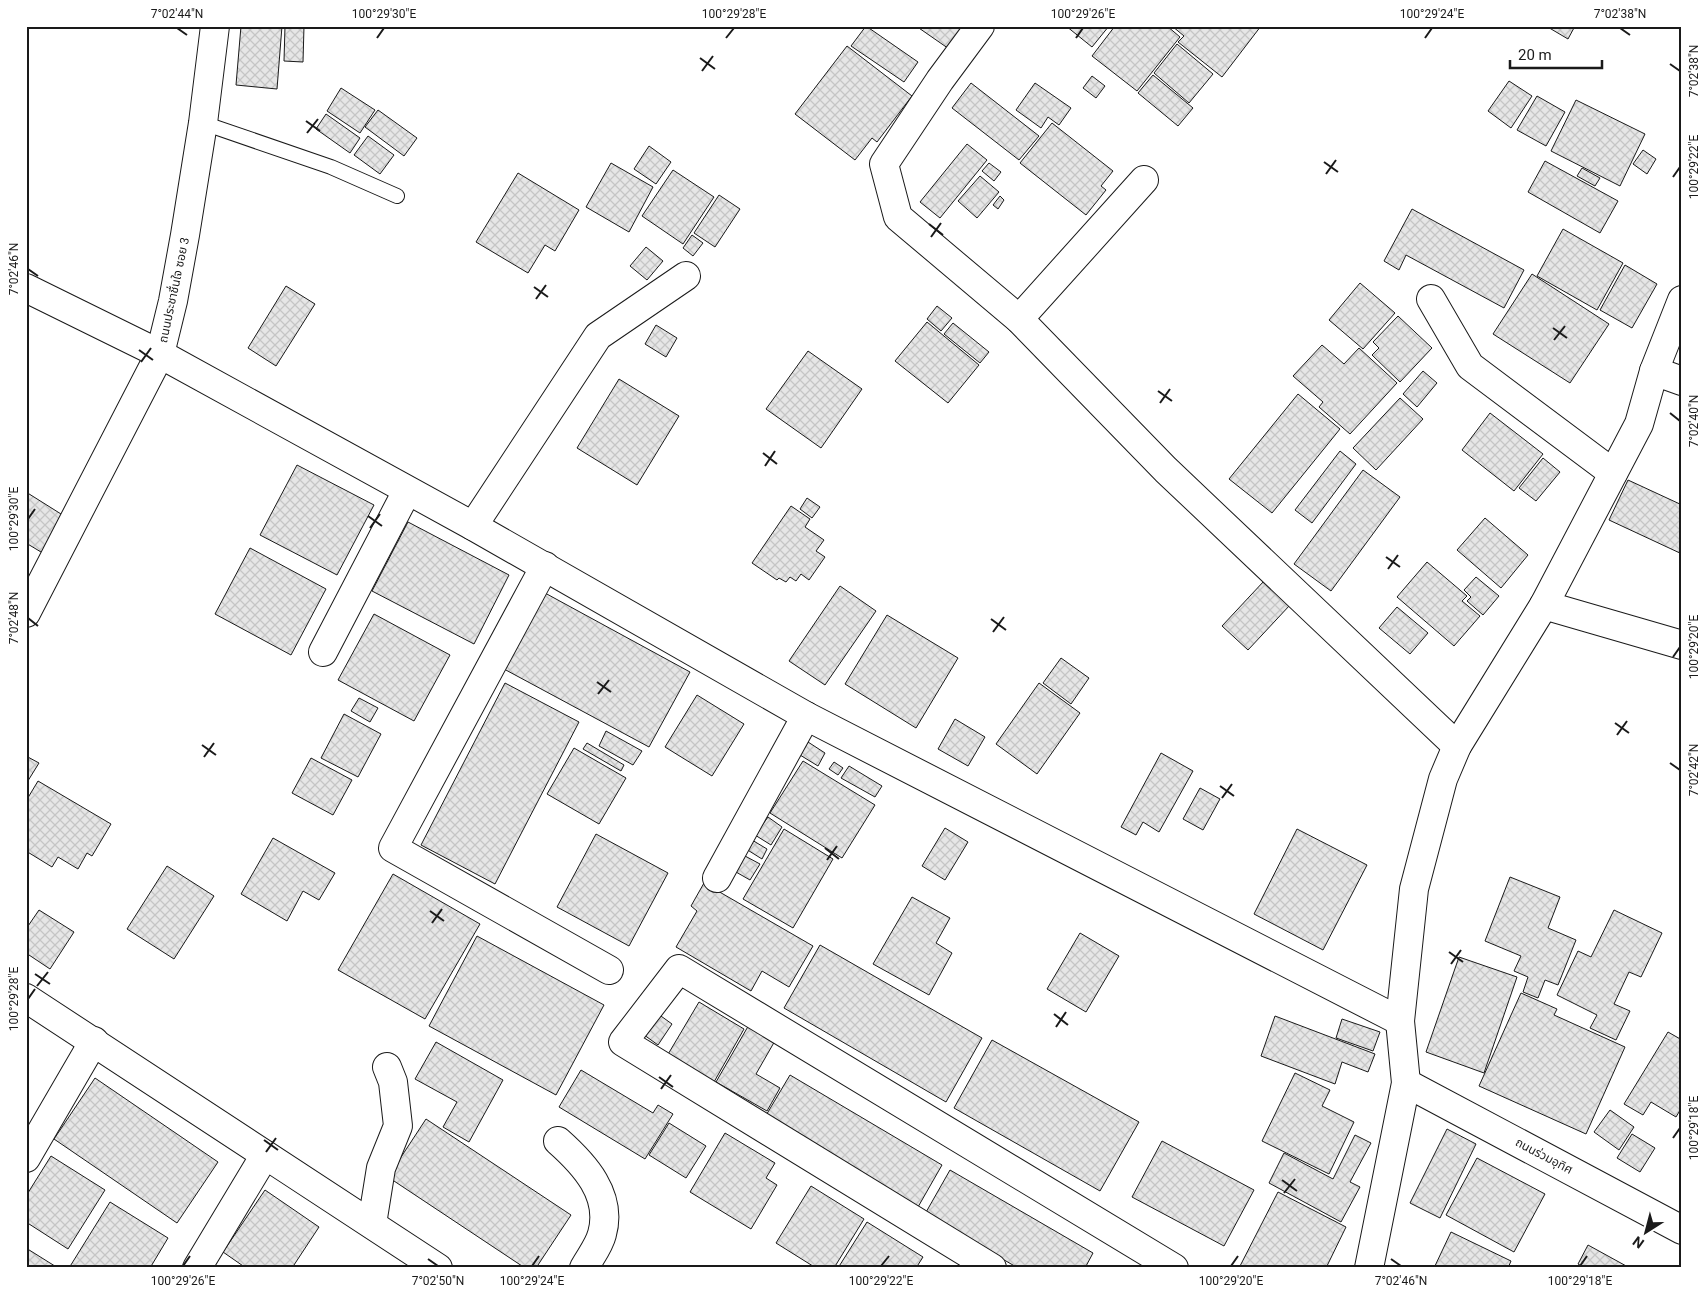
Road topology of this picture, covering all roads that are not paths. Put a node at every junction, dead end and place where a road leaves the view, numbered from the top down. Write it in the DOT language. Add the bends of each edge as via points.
graph roads {
  1 [pos="215,26"];
  2 [pos="980,26"];
  3 [pos="203,123"];
  4 [pos="1144,180"];
  5 [pos="397,196"];
  6 [pos="686,276"];
  7 [pos="26,288"];
  8 [pos="1431,299"];
  9 [pos="1682,300"];
  10 [pos="1019,319"];
  11 [pos="160,354"];
  12 [pos="1654,371"];
  13 [pos="1682,381"];
  14 [pos="1613,473"];
  15 [pos="408,491"];
  16 [pos="473,526"];
  17 [pos="545,566"];
  18 [pos="1544,605"];
  19 [pos="26,613"];
  20 [pos="1682,645"];
  21 [pos="323,652"];
  22 [pos="806,716"];
  23 [pos="1457,746"];
  24 [pos="717,878"];
  25 [pos="609,970"];
  26 [pos="26,998"];
  27 [pos="1400,1021"];
  28 [pos="94,1041"];
  29 [pos="387,1067"];
  30 [pos="1406,1083"];
  31 [pos="558,1142"];
  32 [pos="265,1155"];
  33 [pos="26,1158"];
  34 [pos="372,1224"];
  35 [pos="1682,1230"];
  36 [pos="197,1268"];
  37 [pos="438,1268"];
  38 [pos="584,1268"];
  39 [pos="992,1268"];
  40 [pos="1174,1268"];
  41 [pos="1369,1268"];
  1 -- 3 [label="street, ถนนประชาชื่นใจ ซอย 3"];
  2 -- 10 [label="street" via="884,164 898,217"];
  3 -- 5 [label="lane" via="332,167"];
  3 -- 11 [label="street, ถนนประชาชื่นใจ ซอย 3" via="174,301"];
  4 -- 10 [label="street"];
  6 -- 16 [label="street" via="598,336"];
  7 -- 11 [label="street"];
  8 -- 14 [label="street" via="1470,366"];
  9 -- 12 [label="street"];
  10 -- 23 [label="street" via="1166,470"];
  11 -- 15 [label="street"];
  11 -- 19 [label="street, ถนนประชาชื่นใจ ซอย 3"];
  12 -- 13 [label="street"];
  12 -- 14 [label="street" via="1639,424"];
  14 -- 18 [label="street"];
  15 -- 16 [label="street"];
  15 -- 21 [label="street"];
  16 -- 17 [label="street"];
  17 -- 22 [label="street"];
  17 -- 25 [label="street" via="393,848"];
  18 -- 20 [label="street"];
  18 -- 23 [label="street"];
  22 -- 24 [label="street"];
  22 -- 27 [label="street"];
  23 -- 27 [label="street" via="1443,778 1414,889"];
  26 -- 28 [label="street"];
  27 -- 30 [label="street"];
  28 -- 32 [label="street"];
  28 -- 33 [label="street"];
  29 -- 34 [label="street" via="393,1082 398,1126 381,1168"];
  30 -- 35 [label="street, ถนนร่วมอุทิศ"];
  30 -- 41 [label="street"];
  31 -- 38 [label="street" via="584,1167 598,1188 602,1201 602,1233"];
  32 -- 34 [label="street"];
  32 -- 36 [label="street"];
  34 -- 37 [label="street"];
  39 -- 40 [label="street" via="623,1042 679,969"];
}
